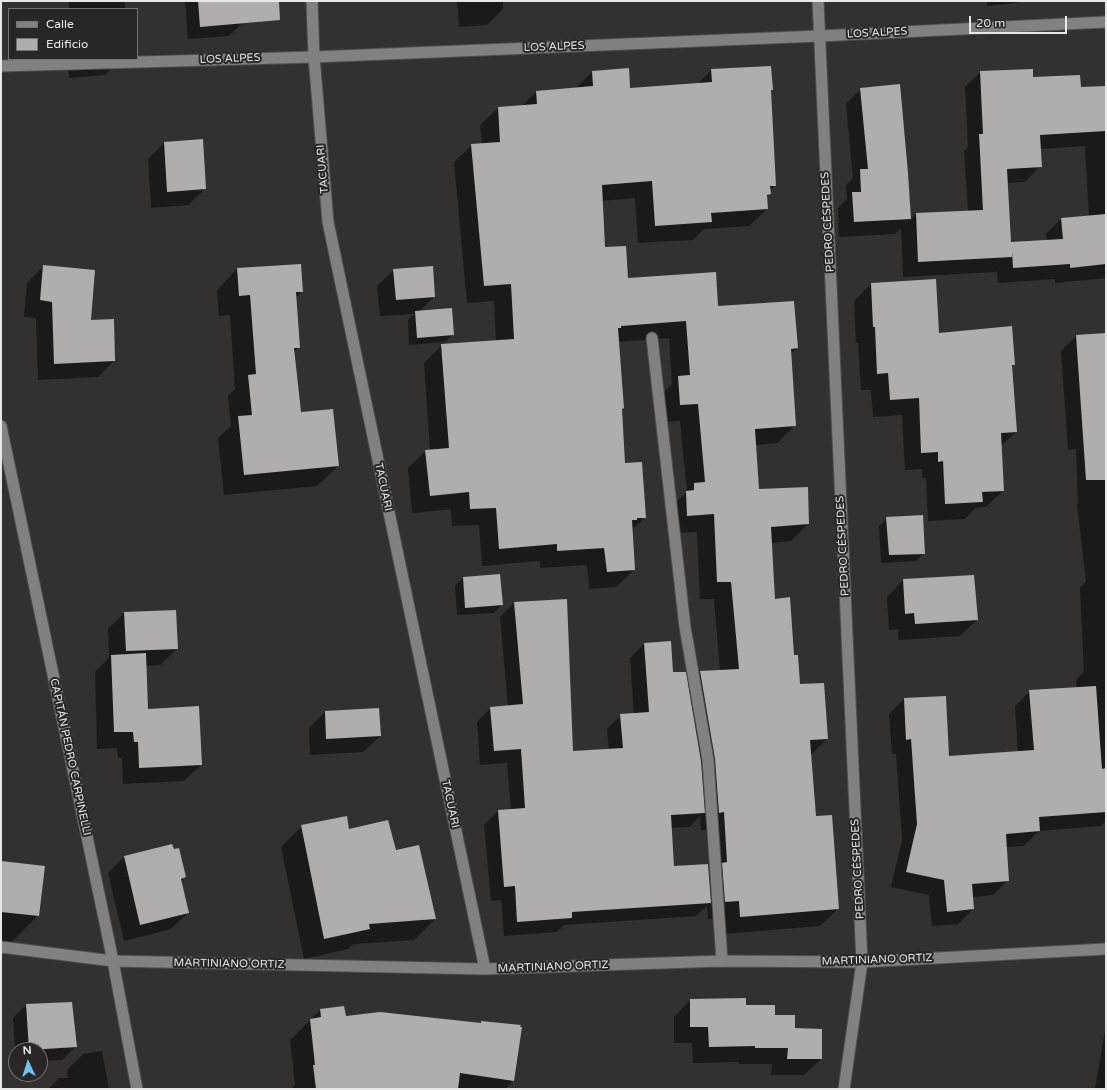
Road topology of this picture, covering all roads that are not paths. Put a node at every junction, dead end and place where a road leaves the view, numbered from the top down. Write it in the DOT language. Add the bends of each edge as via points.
graph roads {
  1 [pos="312,1"];
  2 [pos="818,1"];
  3 [pos="1106,22"];
  4 [pos="819,36"];
  5 [pos="314,57"];
  6 [pos="1,66"];
  7 [pos="652,338"];
  8 [pos="1,426"];
  9 [pos="1,947"];
  10 [pos="1106,949"];
  11 [pos="722,961"];
  12 [pos="113,962"];
  13 [pos="862,962"];
  14 [pos="484,969"];
  15 [pos="137,1089"];
  16 [pos="844,1089"];
  1 -- 5 [label="street, TACUARI"];
  2 -- 4 [label="street, PEDRO CÉSPEDES"];
  3 -- 4 [label="street, LOS ALPES"];
  4 -- 5 [label="street, LOS ALPES"];
  4 -- 13 [label="street, PEDRO CÉSPEDES"];
  5 -- 6 [label="street, LOS ALPES"];
  5 -- 14 [label="street, TACUARI" via="328,222"];
  7 -- 11 [label="street" via="685,626 708,760"];
  8 -- 12 [label="street, CAPITÁN PEDRO CARPINELLI"];
  9 -- 12 [label="street, MARTINIANO ORTIZ"];
  10 -- 13 [label="street, MARTINIANO ORTIZ"];
  11 -- 13 [label="street, MARTINIANO ORTIZ"];
  11 -- 14 [label="street, MARTINIANO ORTIZ"];
  12 -- 14 [label="street, MARTINIANO ORTIZ"];
  12 -- 15 [label="street, CAPITÁN PEDRO CARPINELLI"];
  13 -- 16 [label="street, PEDRO CÉSPEDES"];
}
